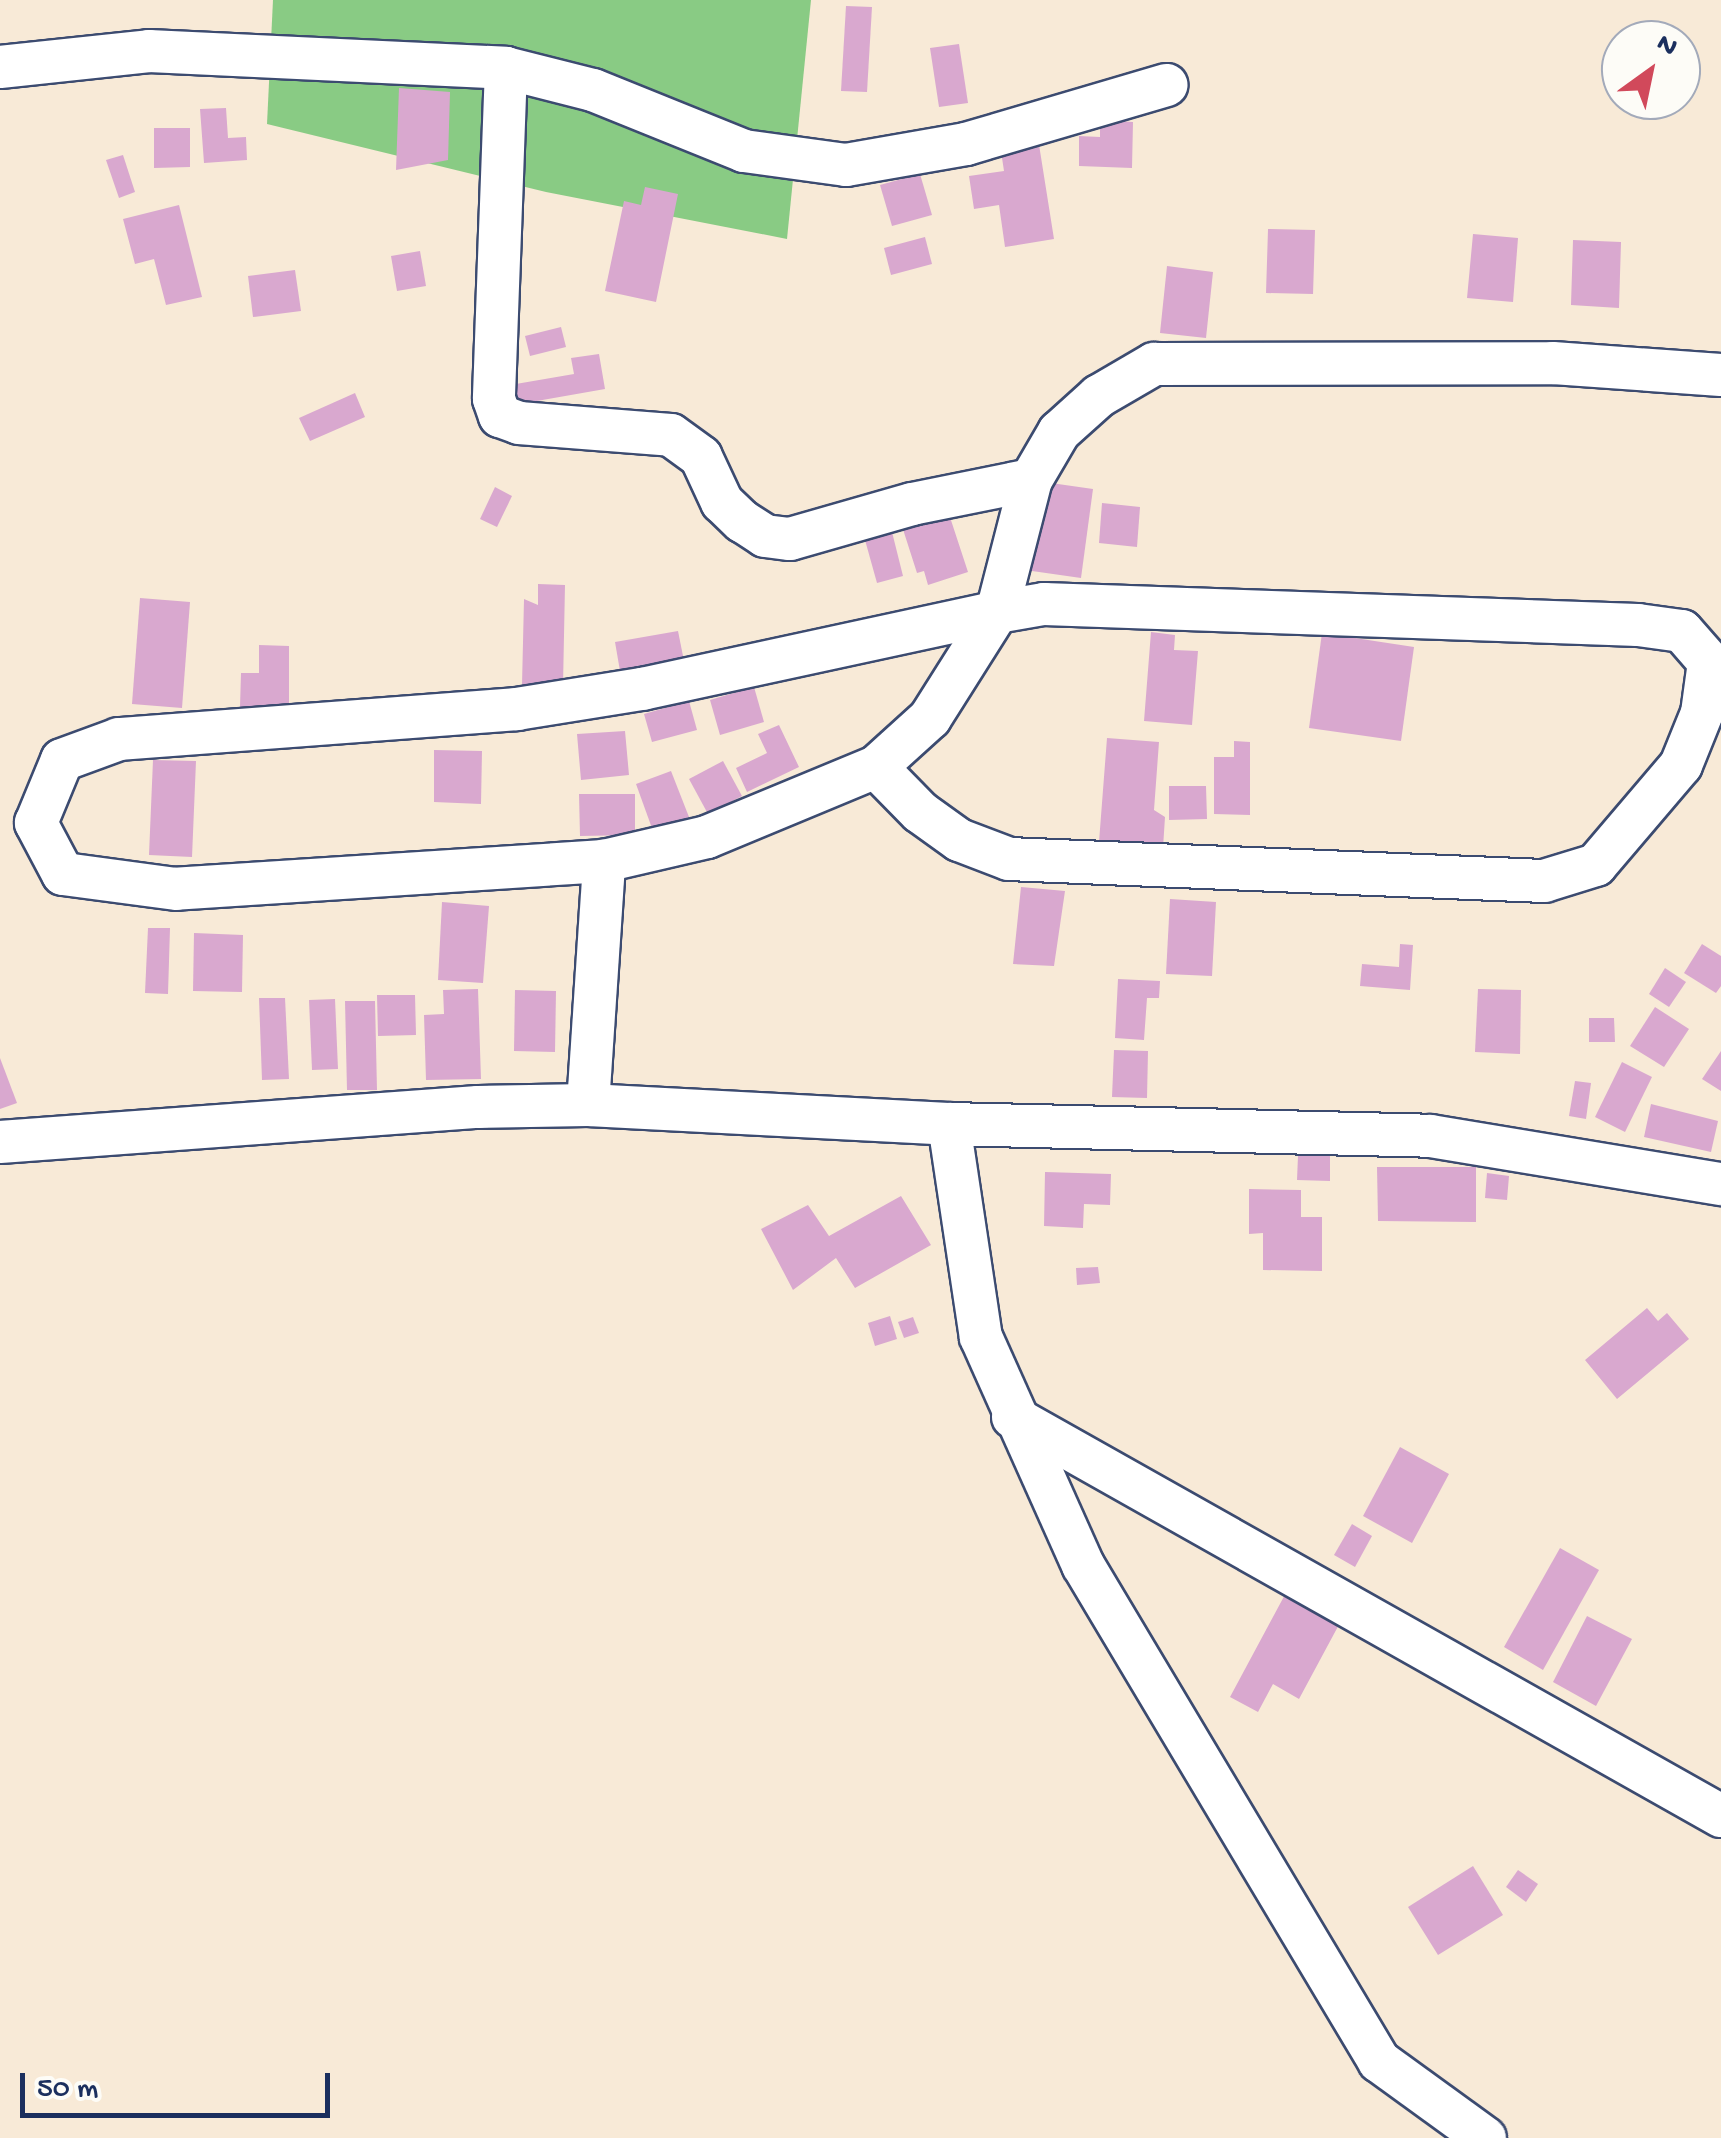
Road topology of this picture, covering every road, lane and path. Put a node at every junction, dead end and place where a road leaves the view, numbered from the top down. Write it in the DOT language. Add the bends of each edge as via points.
graph roads {
  1 [pos="0,67"];
  2 [pos="506,68"];
  3 [pos="1167,86"];
  4 [pos="1721,375"];
  5 [pos="1031,480"];
  6 [pos="997,612"];
  7 [pos="876,767"];
  8 [pos="604,861"];
  9 [pos="588,1105"];
  10 [pos="949,1124"];
  11 [pos="0,1142"];
  12 [pos="1721,1184"];
  13 [pos="1014,1418"];
  14 [pos="1721,1816"];
  15 [pos="1485,2138"];
  1 -- 2 [label="street" via="149,51"];
  2 -- 3 [label="street" via="593,90 744,151 846,164 966,144"];
  2 -- 5 [label="street" via="494,398 500,416 671,435 700,458 722,502 765,536 790,540 912,504"];
  4 -- 5 [label="street" via="1553,363 1154,364 1099,396 1059,432"];
  5 -- 6 [label="street"];
  6 -- 7 [label="street" via="930,718"];
  6 -- 7 [label="street" via="1044,604 1638,625 1682,631 1709,662 1702,713 1680,764 1596,865 1544,881 1009,859 959,840"];
  6 -- 8 [label="street" via="642,689 517,709 119,739 62,760 36,823 63,874 176,888"];
  7 -- 8 [label="street" via="707,837"];
  8 -- 9 [label="street"];
  9 -- 10 [label="street"];
  9 -- 11 [label="street"];
  10 -- 12 [label="street" via="1430,1136"];
  10 -- 13 [label="street" via="982,1337"];
  13 -- 14 [label="street"];
  13 -- 15 [label="street" via="1082,1566 1379,2061"];
}
